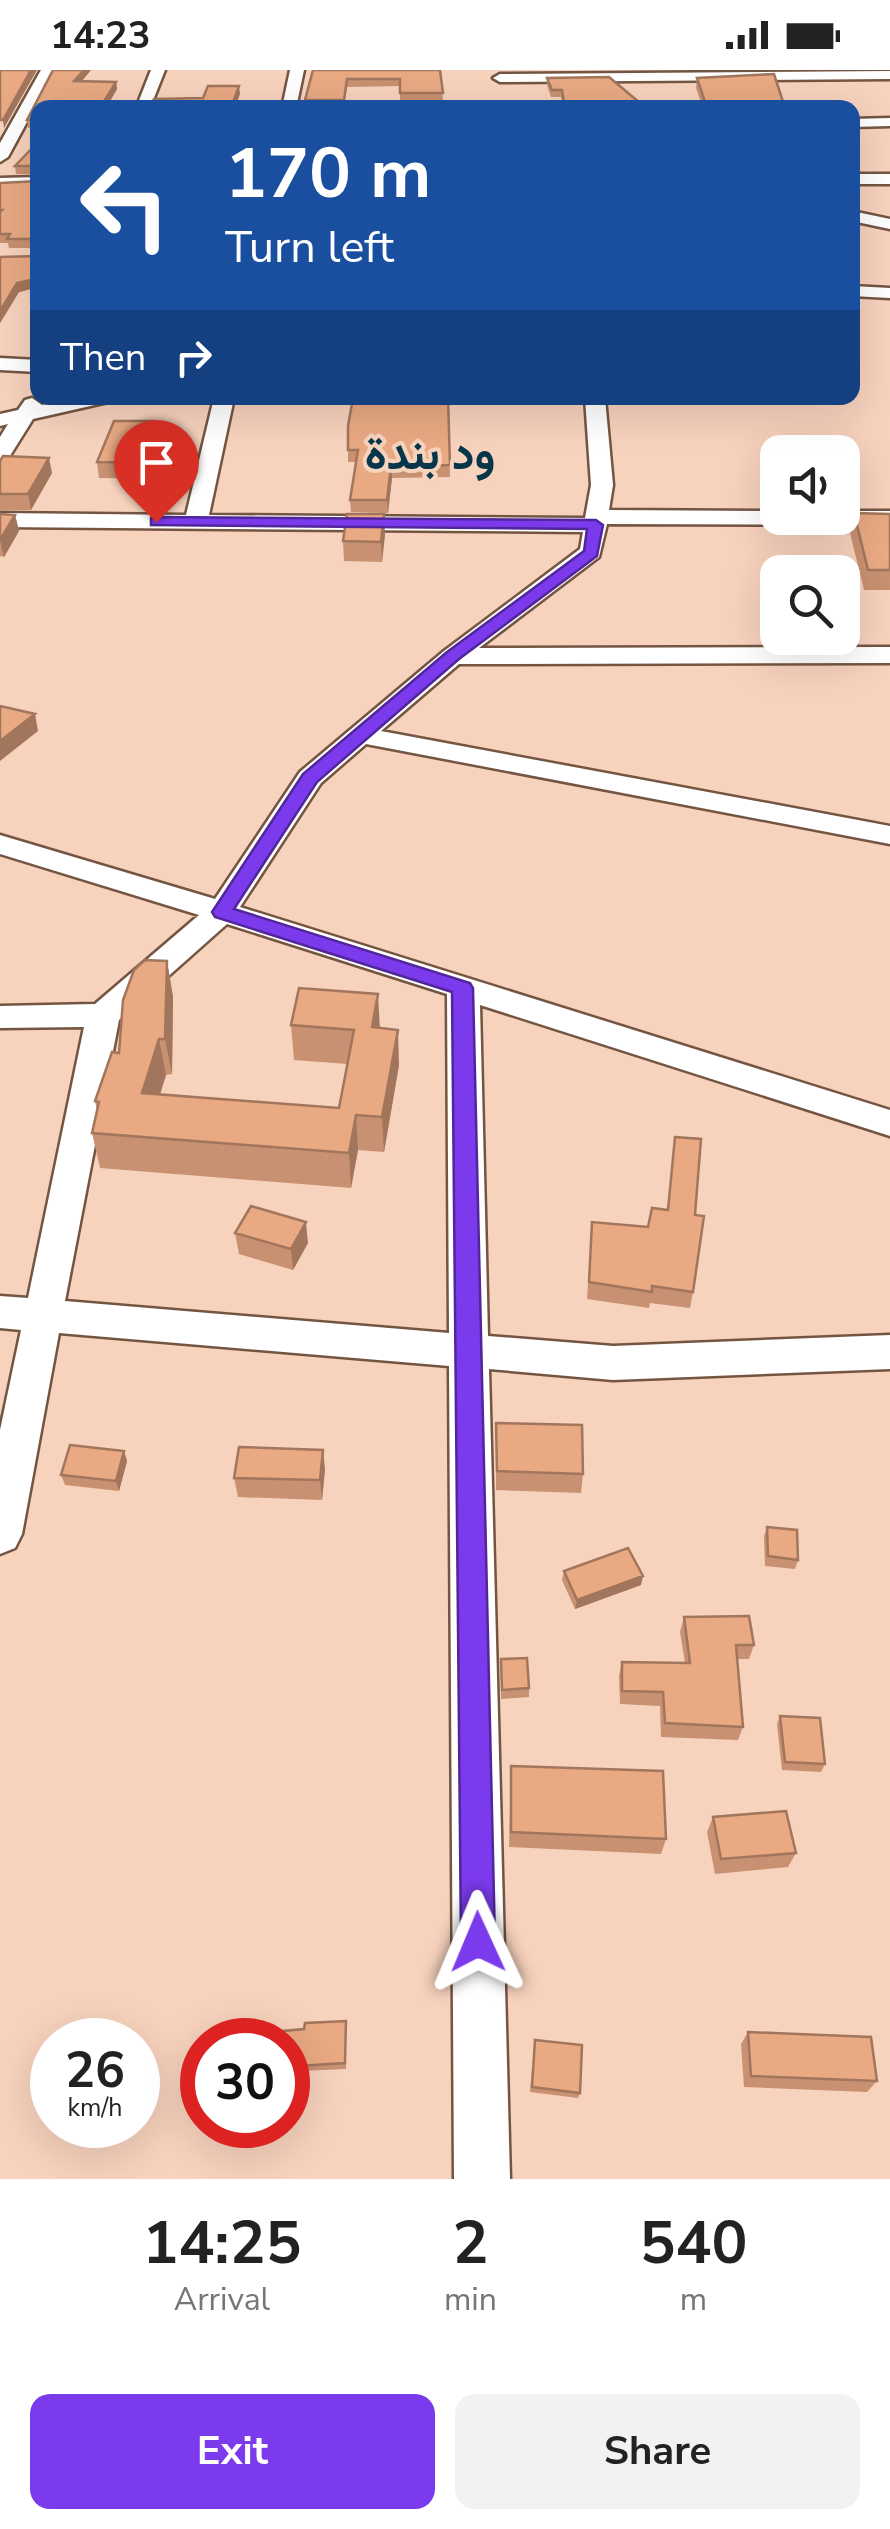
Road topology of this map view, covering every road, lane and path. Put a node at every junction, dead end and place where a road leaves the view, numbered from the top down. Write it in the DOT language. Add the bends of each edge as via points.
graph roads {
  1 [pos="48,70"];
  2 [pos="158,70"];
  3 [pos="297,70"];
  4 [pos="673,76"];
  5 [pos="890,76"];
  6 [pos="500,80"];
  7 [pos="31,100"];
  8 [pos="145,100"];
  9 [pos="290,100"];
  10 [pos="30,101"];
  11 [pos="0,122"];
  12 [pos="18,122"];
  13 [pos="30,122"];
  14 [pos="860,122"];
  15 [pos="890,122"];
  16 [pos="0,157"];
  17 [pos="860,178"];
  18 [pos="890,179"];
  19 [pos="30,182"];
  20 [pos="0,183"];
  21 [pos="860,218"];
  22 [pos="890,224"];
  23 [pos="860,291"];
  24 [pos="890,293"];
  25 [pos="0,364"];
  26 [pos="30,366"];
  27 [pos="32,405"];
  28 [pos="69,405"];
  29 [pos="222,405"];
  30 [pos="596,405"];
  31 [pos="28,414"];
  32 [pos="0,420"];
  33 [pos="0,454"];
  34 [pos="890,518"];
  35 [pos="0,520"];
  36 [pos="596,521"];
  37 [pos="196,522"];
  38 [pos="890,654"];
  39 [pos="453,656"];
  40 [pos="360,735"];
  41 [pos="890,835"];
  42 [pos="0,844"];
  43 [pos="222,912"];
  44 [pos="463,988"];
  45 [pos="103,1015"];
  46 [pos="0,1017"];
  47 [pos="890,1123"];
  48 [pos="0,1312"];
  49 [pos="44,1312"];
  50 [pos="468,1350"];
  51 [pos="890,1352"];
  52 [pos="0,1534"];
  53 [pos="482,2179"];
  1 -- 7 [label="street"];
  2 -- 8 [label="street"];
  3 -- 9 [label="street"];
  4 -- 5 [label="street"];
  4 -- 6 [label="street"];
  10 -- 12 [label="street"];
  11 -- 12 [label="street"];
  12 -- 13 [label="street"];
  12 -- 16 [label="street"];
  14 -- 15 [label="street"];
  17 -- 18 [label="street"];
  19 -- 20 [label="street"];
  21 -- 22 [label="street"];
  23 -- 24 [label="street"];
  25 -- 26 [label="street"];
  27 -- 31 [label="street"];
  28 -- 31 [label="street"];
  29 -- 37 [label="street"];
  30 -- 36 [label="street" via="602,485"];
  31 -- 32 [label="street"];
  31 -- 33 [label="street"];
  34 -- 36 [label="street"];
  35 -- 37 [label="street"];
  36 -- 37 [label="street"];
  36 -- 39 [label="street" via="591,552"];
  38 -- 39 [label="street"];
  39 -- 40 [label="street"];
  40 -- 41 [label="street"];
  40 -- 43 [label="street" via="310,778"];
  42 -- 43 [label="street"];
  43 -- 44 [label="street"];
  43 -- 45 [label="street"];
  44 -- 47 [label="street"];
  44 -- 50 [label="street"];
  45 -- 46 [label="street"];
  45 -- 49 [label="street"];
  48 -- 49 [label="street"];
  49 -- 50 [label="street"];
  49 -- 52 [label="street"];
  50 -- 51 [label="street" via="613,1363"];
  50 -- 53 [label="street"];
}
